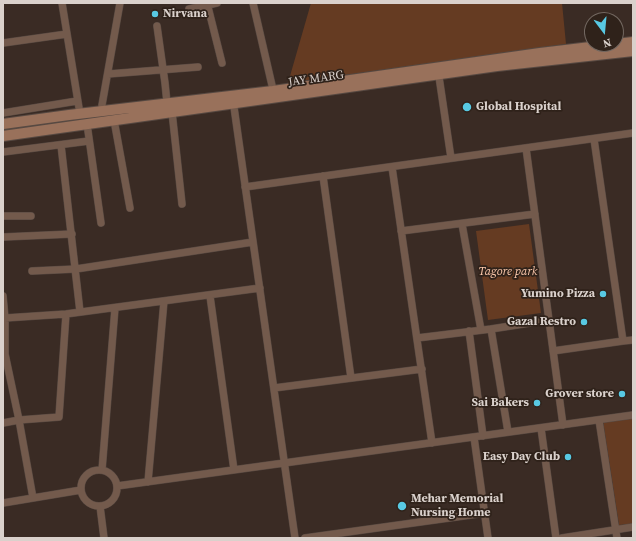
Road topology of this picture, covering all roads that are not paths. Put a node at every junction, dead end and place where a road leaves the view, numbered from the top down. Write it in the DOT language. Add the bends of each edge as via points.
graph roads {
  1 [pos="62,3"];
  2 [pos="120,3"];
  3 [pos="216,3"];
  4 [pos="253,3"];
  5 [pos="208,4"];
  6 [pos="189,9"];
  7 [pos="157,26"];
  8 [pos="67,34"];
  9 [pos="633,42"];
  10 [pos="3,43"];
  11 [pos="633,51"];
  12 [pos="222,63"];
  13 [pos="198,67"];
  14 [pos="163,69"];
  15 [pos="438,70"];
  16 [pos="108,74"];
  17 [pos="274,94"];
  18 [pos="232,99"];
  19 [pos="77,102"];
  20 [pos="169,108"];
  21 [pos="102,112"];
  22 [pos="3,113"];
  23 [pos="80,114"];
  24 [pos="114,120"];
  25 [pos="3,124"];
  26 [pos="87,124"];
  27 [pos="633,134"];
  28 [pos="3,136"];
  29 [pos="594,139"];
  30 [pos="89,142"];
  31 [pos="61,145"];
  32 [pos="526,148"];
  33 [pos="3,152"];
  34 [pos="451,158"];
  35 [pos="392,167"];
  36 [pos="323,176"];
  37 [pos="245,187"];
  38 [pos="182,204"];
  39 [pos="130,208"];
  40 [pos="535,214"];
  41 [pos="3,216"];
  42 [pos="31,216"];
  43 [pos="101,222"];
  44 [pos="462,224"];
  45 [pos="401,231"];
  46 [pos="72,234"];
  47 [pos="3,238"];
  48 [pos="253,242"];
  49 [pos="76,269"];
  50 [pos="32,271"];
  51 [pos="260,288"];
  52 [pos="3,296"];
  53 [pos="210,296"];
  54 [pos="164,302"];
  55 [pos="115,308"];
  56 [pos="80,312"];
  57 [pos="66,314"];
  58 [pos="5,318"];
  59 [pos="549,320"];
  60 [pos="491,329"];
  61 [pos="481,330"];
  62 [pos="469,331"];
  63 [pos="417,338"];
  64 [pos="633,340"];
  65 [pos="624,341"];
  66 [pos="553,351"];
  67 [pos="4,354"];
  68 [pos="422,369"];
  69 [pos="350,378"];
  70 [pos="274,388"];
  71 [pos="633,415"];
  72 [pos="19,420"];
  73 [pos="598,420"];
  74 [pos="3,423"];
  75 [pos="563,425"];
  76 [pos="541,428"];
  77 [pos="508,432"];
  78 [pos="483,436"];
  79 [pos="474,437"];
  80 [pos="432,443"];
  81 [pos="285,463"];
  82 [pos="102,470"];
  83 [pos="234,470"];
  84 [pos="148,482"];
  85 [pos="117,486"];
  86 [pos="81,490"];
  87 [pos="33,498"];
  88 [pos="3,503"];
  89 [pos="100,506"];
  90 [pos="485,513"];
  91 [pos="633,528"];
  92 [pos="616,530"];
  93 [pos="572,537"];
  94 [pos="104,538"];
  95 [pos="295,538"];
  96 [pos="305,538"];
  97 [pos="488,538"];
  98 [pos="556,538"];
  99 [pos="562,538"];
  100 [pos="617,538"];
  1 -- 8 [label="street"];
  2 -- 16 [label="street"];
  3 -- 5 [label="street"];
  4 -- 17 [label="street"];
  5 -- 6 [label="street"];
  5 -- 12 [label="street"];
  7 -- 14 [label="street"];
  8 -- 10 [label="street"];
  8 -- 19 [label="street"];
  9 -- 15 [label="main road, JAY MARG" via="540,53"];
  11 -- 15 [label="main road, JAY MARG"];
  13 -- 14 [label="street"];
  14 -- 16 [label="street"];
  14 -- 20 [label="street"];
  15 -- 17 [label="main road, JAY MARG"];
  15 -- 34 [label="street"];
  16 -- 21 [label="street"];
  17 -- 18 [label="main road, JAY MARG"];
  18 -- 20 [label="main road, JAY MARG"];
  18 -- 37 [label="street"];
  19 -- 22 [label="street"];
  19 -- 23 [label="street"];
  20 -- 21 [label="main road, JAY MARG"];
  20 -- 24 [label="main road, JAY MARG"];
  20 -- 38 [label="street"];
  21 -- 23 [label="main road, JAY MARG"];
  23 -- 25 [label="main road, JAY MARG"];
  24 -- 26 [label="main road, JAY MARG"];
  24 -- 39 [label="street"];
  26 -- 28 [label="main road, JAY MARG"];
  26 -- 30 [label="street"];
  27 -- 29 [label="street"];
  29 -- 32 [label="street"];
  29 -- 65 [label="street"];
  30 -- 31 [label="street"];
  30 -- 43 [label="street"];
  31 -- 33 [label="street"];
  31 -- 46 [label="street"];
  32 -- 34 [label="street"];
  32 -- 40 [label="street"];
  34 -- 35 [label="street"];
  35 -- 36 [label="street"];
  35 -- 45 [label="street"];
  36 -- 37 [label="street"];
  36 -- 69 [label="street"];
  37 -- 48 [label="street"];
  40 -- 44 [label="street"];
  40 -- 59 [label="street"];
  41 -- 42 [label="street"];
  44 -- 45 [label="street"];
  44 -- 61 [label="street"];
  45 -- 63 [label="street"];
  46 -- 47 [label="street"];
  46 -- 49 [label="street"];
  48 -- 49 [label="street"];
  48 -- 51 [label="street"];
  49 -- 50 [label="street"];
  49 -- 56 [label="street"];
  51 -- 53 [label="street"];
  51 -- 70 [label="street"];
  52 -- 58 [label="street"];
  53 -- 54 [label="street"];
  53 -- 83 [label="street"];
  54 -- 55 [label="street"];
  54 -- 84 [label="street"];
  55 -- 56 [label="street"];
  55 -- 82 [label="street"];
  56 -- 57 [label="street"];
  57 -- 58 [label="street"];
  57 -- 72 [label="street" via="59,418"];
  58 -- 67 [label="street"];
  59 -- 60 [label="street"];
  59 -- 66 [label="street"];
  60 -- 61 [label="street"];
  60 -- 77 [label="street"];
  61 -- 62 [label="street"];
  62 -- 63 [label="street"];
  62 -- 78 [label="street"];
  63 -- 68 [label="street"];
  64 -- 65 [label="street"];
  65 -- 66 [label="street"];
  66 -- 75 [label="street"];
  67 -- 72 [label="street"];
  68 -- 69 [label="street"];
  68 -- 80 [label="street"];
  69 -- 70 [label="street"];
  70 -- 81 [label="street"];
  71 -- 73 [label="street"];
  72 -- 74 [label="street"];
  72 -- 87 [label="street"];
  73 -- 75 [label="street"];
  73 -- 92 [label="street"];
  75 -- 76 [label="street"];
  76 -- 77 [label="street"];
  76 -- 98 [label="street"];
  77 -- 78 [label="street"];
  78 -- 79 [label="street"];
  79 -- 80 [label="street"];
  79 -- 90 [label="street"];
  80 -- 81 [label="street"];
  81 -- 83 [label="street"];
  81 -- 95 [label="street"];
  82 -- 85 [label="street" via="115,478"];
  82 -- 86 [label="street" via="89,472 81,483"];
  83 -- 84 [label="street"];
  84 -- 85 [label="street"];
  85 -- 89 [label="street" via="117,492 110,502"];
  86 -- 87 [label="street"];
  86 -- 89 [label="street" via="85,500"];
  87 -- 88 [label="street"];
  89 -- 94 [label="street"];
  90 -- 96 [label="street"];
  90 -- 97 [label="street"];
  91 -- 92 [label="street"];
  92 -- 93 [label="street"];
  92 -- 100 [label="street"];
  93 -- 99 [label="street"];
}
